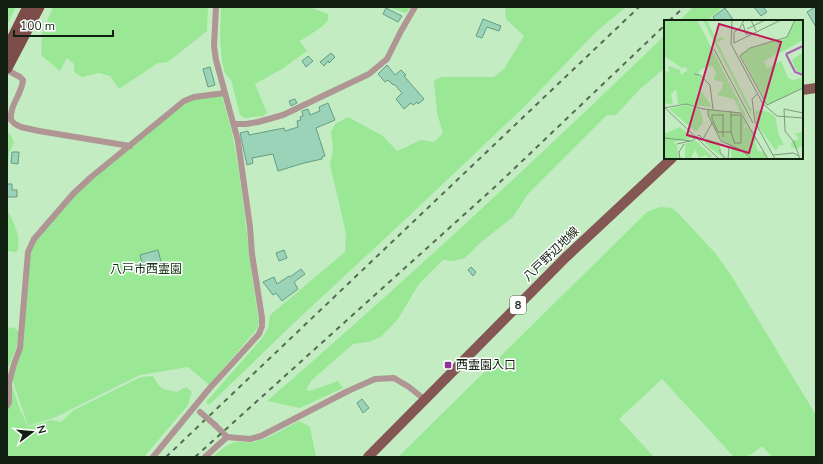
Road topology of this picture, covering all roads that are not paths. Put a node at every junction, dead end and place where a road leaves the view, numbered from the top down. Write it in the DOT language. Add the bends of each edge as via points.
graph roads {
  1 [pos="28,7"];
  2 [pos="39,7"];
  3 [pos="216,7"];
  4 [pos="415,7"];
  5 [pos="7,49"];
  6 [pos="7,69"];
  7 [pos="816,88"];
  8 [pos="803,90"];
  9 [pos="225,93"];
  10 [pos="234,124"];
  11 [pos="130,146"];
  12 [pos="671,159"];
  13 [pos="424,399"];
  14 [pos="7,406"];
  15 [pos="195,407"];
  16 [pos="227,437"];
  17 [pos="152,457"];
  18 [pos="205,457"];
  19 [pos="368,457"];
  1 -- 5 [label="highway"];
  2 -- 6 [label="highway"];
  3 -- 9 [label="street" via="214,46"];
  4 -- 10 [label="street" via="387,59 369,74 283,115 258,122"];
  6 -- 11 [label="street" via="23,80 23,86 10,114 15,124 39,131"];
  7 -- 8 [label="main road"];
  9 -- 10 [label="street"];
  9 -- 11 [label="street" via="194,97 184,101"];
  10 -- 15 [label="street" via="262,326 258,334"];
  11 -- 14 [label="street" via="73,194 49,220 30,247 20,348 9,383"];
  12 -- 13 [label="main road, 八戸野辺地線 / 8" via="565,258"];
  13 -- 16 [label="street" via="394,378 375,379 261,436 250,439"];
  13 -- 19 [label="main road, 八戸野辺地線 / 8"];
  15 -- 16 [label="street, bridge"];
  15 -- 17 [label="street"];
  16 -- 18 [label="street"];
}
